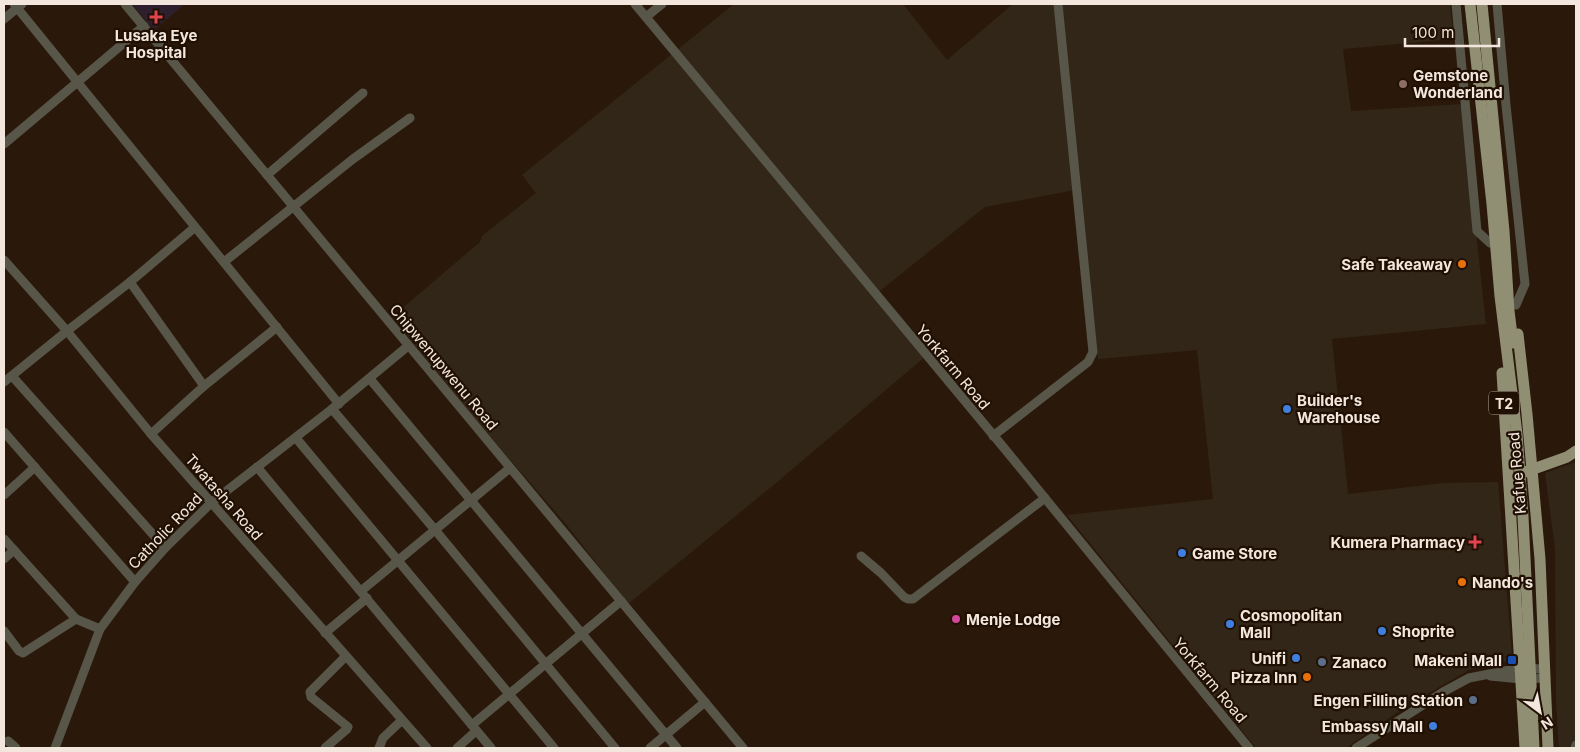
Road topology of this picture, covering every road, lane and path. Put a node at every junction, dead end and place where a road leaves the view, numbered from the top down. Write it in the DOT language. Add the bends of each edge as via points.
graph roads {
  1 [pos="125,4"];
  2 [pos="635,4"];
  3 [pos="662,4"];
  4 [pos="1058,4"];
  5 [pos="1456,4"];
  6 [pos="1470,4"];
  7 [pos="1482,4"];
  8 [pos="1497,4"];
  9 [pos="18,5"];
  10 [pos="646,17"];
  11 [pos="4,19"];
  12 [pos="144,26"];
  13 [pos="77,83"];
  14 [pos="363,93"];
  15 [pos="1490,96"];
  16 [pos="1506,105"];
  17 [pos="410,118"];
  18 [pos="1489,137"];
  19 [pos="4,144"];
  20 [pos="267,175"];
  21 [pos="293,207"];
  22 [pos="194,228"];
  23 [pos="1490,243"];
  24 [pos="4,260"];
  25 [pos="224,262"];
  26 [pos="130,282"];
  27 [pos="1516,306"];
  28 [pos="277,327"];
  29 [pos="67,331"];
  30 [pos="408,346"];
  31 [pos="12,376"];
  32 [pos="370,378"];
  33 [pos="4,382"];
  34 [pos="204,386"];
  35 [pos="336,407"];
  36 [pos="4,432"];
  37 [pos="151,434"];
  38 [pos="993,436"];
  39 [pos="296,438"];
  40 [pos="1530,448"];
  41 [pos="1576,451"];
  42 [pos="1551,462"];
  43 [pos="35,467"];
  44 [pos="258,468"];
  45 [pos="510,468"];
  46 [pos="1532,475"];
  47 [pos="1509,476"];
  48 [pos="4,495"];
  49 [pos="1045,498"];
  50 [pos="472,500"];
  51 [pos="211,502"];
  52 [pos="436,530"];
  53 [pos="4,538"];
  54 [pos="164,548"];
  55 [pos="14,550"];
  56 [pos="861,556"];
  57 [pos="4,558"];
  58 [pos="398,561"];
  59 [pos="135,582"];
  60 [pos="364,594"];
  61 [pos="622,601"];
  62 [pos="76,619"];
  63 [pos="100,629"];
  64 [pos="4,631"];
  65 [pos="325,633"];
  66 [pos="582,634"];
  67 [pos="346,656"];
  68 [pos="545,664"];
  69 [pos="1520,674"];
  70 [pos="1544,674"];
  71 [pos="509,695"];
  72 [pos="1534,698"];
  73 [pos="705,702"];
  74 [pos="402,720"];
  75 [pos="474,728"];
  76 [pos="665,735"];
  77 [pos="8,741"];
  78 [pos="16,748"];
  79 [pos="55,748"];
  80 [pos="325,748"];
  81 [pos="379,748"];
  82 [pos="427,748"];
  83 [pos="458,748"];
  84 [pos="491,748"];
  85 [pos="554,748"];
  86 [pos="615,748"];
  87 [pos="650,748"];
  88 [pos="677,748"];
  89 [pos="743,748"];
  90 [pos="1249,748"];
  91 [pos="1356,748"];
  92 [pos="1525,748"];
  93 [pos="1534,748"];
  94 [pos="1541,748"];
  95 [pos="1548,748"];
  1 -- 12 [label="street, Chipwenupwenu Road"];
  2 -- 10 [label="street, Yorkfarm Road"];
  3 -- 10 [label="street"];
  4 -- 38 [label="street" via="1093,352 1088,362"];
  5 -- 23 [label="street" via="1477,231"];
  6 -- 18 [label="main road, Kafue Road / T2"];
  7 -- 15 [label="main road, Kafue Road / T2"];
  8 -- 16 [label="street"];
  9 -- 11 [label="street"];
  9 -- 13 [label="street"];
  10 -- 38 [label="street, Yorkfarm Road"];
  12 -- 13 [label="street"];
  12 -- 20 [label="street, Chipwenupwenu Road"];
  13 -- 19 [label="street"];
  13 -- 22 [label="street"];
  14 -- 20 [label="street"];
  15 -- 16 [label="street"];
  15 -- 18 [label="main road, Kafue Road / T2"];
  16 -- 27 [label="street" via="1525,284"];
  17 -- 21 [label="street"];
  18 -- 23 [label="main road, Kafue Road / T2" via="1482,172"];
  18 -- 27 [label="main road, Kafue Road / T2" via="1506,173"];
  18 -- 72 [label="main road, Kafue Road / T2" via="1504,231 1527,515"];
  20 -- 21 [label="street, Chipwenupwenu Road"];
  21 -- 25 [label="street"];
  21 -- 30 [label="street, Chipwenupwenu Road"];
  22 -- 25 [label="street"];
  22 -- 26 [label="street"];
  23 -- 47 [label="main road, Kafue Road / T2"];
  24 -- 29 [label="street, Twatasha Road"];
  25 -- 28 [label="street"];
  26 -- 29 [label="street"];
  26 -- 34 [label="street"];
  27 -- 40 [label="main road, Kafue Road / T2"];
  28 -- 34 [label="street"];
  28 -- 35 [label="street"];
  29 -- 31 [label="street"];
  29 -- 37 [label="street, Twatasha Road"];
  30 -- 32 [label="street, Catholic Road"];
  30 -- 45 [label="street, Chipwenupwenu Road"];
  31 -- 33 [label="street"];
  31 -- 54 [label="street"];
  32 -- 35 [label="street, Catholic Road"];
  32 -- 50 [label="street"];
  34 -- 37 [label="street"];
  35 -- 39 [label="street, Catholic Road"];
  35 -- 52 [label="street"];
  36 -- 43 [label="street"];
  37 -- 51 [label="street, Twatasha Road"];
  38 -- 49 [label="street, Yorkfarm Road"];
  39 -- 44 [label="street, Catholic Road"];
  39 -- 58 [label="street"];
  40 -- 42 [label="main road"];
  40 -- 46 [label="main road, Kafue Road / T2"];
  41 -- 42 [label="main road"];
  42 -- 46 [label="main road"];
  43 -- 48 [label="street"];
  43 -- 59 [label="street"];
  44 -- 51 [label="street, Catholic Road"];
  44 -- 60 [label="street"];
  45 -- 50 [label="street"];
  45 -- 61 [label="street, Chipwenupwenu Road"];
  46 -- 47 [label="main road"];
  46 -- 70 [label="main road, Kafue Road / T2" via="1540,559"];
  47 -- 69 [label="main road, Kafue Road / T2"];
  49 -- 56 [label="street" via="913,599 904,597"];
  49 -- 90 [label="street, Yorkfarm Road"];
  50 -- 52 [label="street"];
  50 -- 66 [label="street"];
  51 -- 54 [label="street, Catholic Road"];
  51 -- 65 [label="street, Twatasha Road"];
  52 -- 58 [label="street"];
  52 -- 68 [label="street"];
  53 -- 55 [label="street"];
  54 -- 59 [label="street, Catholic Road"];
  55 -- 57 [label="street"];
  55 -- 62 [label="street"];
  58 -- 60 [label="street"];
  58 -- 71 [label="street"];
  59 -- 63 [label="street, Catholic Road"];
  60 -- 65 [label="street"];
  60 -- 75 [label="street"];
  61 -- 66 [label="street"];
  61 -- 73 [label="street, Chipwenupwenu Road"];
  62 -- 63 [label="street"];
  62 -- 64 [label="street" via="23,653"];
  63 -- 79 [label="street, Catholic Road"];
  65 -- 67 [label="street, Twatasha Road"];
  66 -- 68 [label="street"];
  66 -- 76 [label="street"];
  67 -- 74 [label="street, Twatasha Road"];
  67 -- 80 [label="street" via="310,692 311,697 348,726"];
  68 -- 71 [label="street"];
  68 -- 86 [label="street"];
  69 -- 70 [label="street"];
  69 -- 91 [label="street" via="1469,678"];
  69 -- 92 [label="main road, Kafue Road / T2"];
  70 -- 95 [label="main road, Kafue Road / T2"];
  71 -- 75 [label="street"];
  71 -- 85 [label="street"];
  72 -- 93 [label="main road, Kafue Road / T2"];
  72 -- 94 [label="main road, Kafue Road / T2"];
  73 -- 76 [label="street"];
  73 -- 89 [label="street, Chipwenupwenu Road"];
  74 -- 81 [label="street" via="383,738"];
  74 -- 82 [label="street, Twatasha Road"];
  75 -- 83 [label="street"];
  75 -- 84 [label="street"];
  76 -- 87 [label="street"];
  76 -- 88 [label="street"];
  77 -- 78 [label="street"];
}
